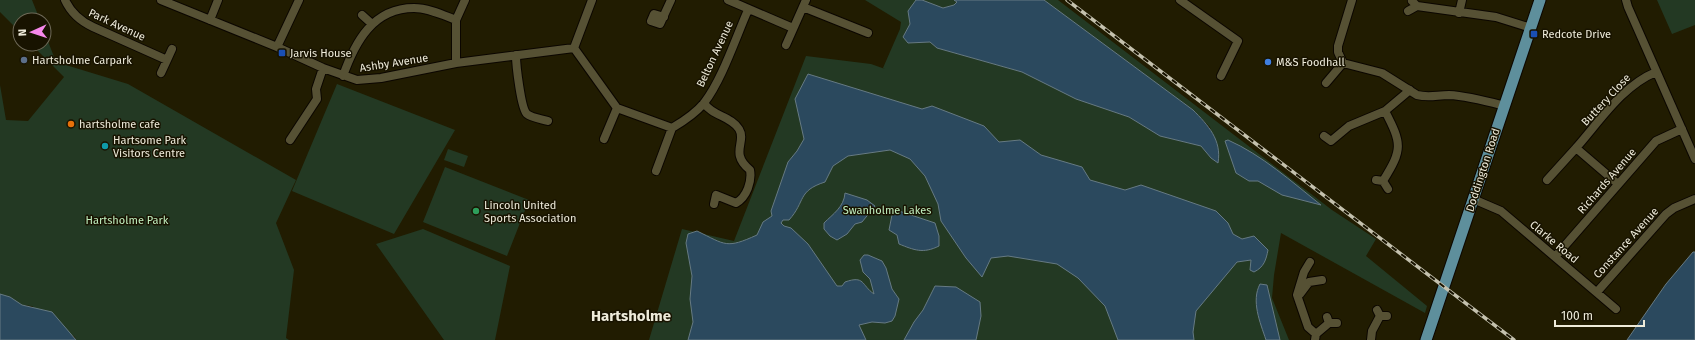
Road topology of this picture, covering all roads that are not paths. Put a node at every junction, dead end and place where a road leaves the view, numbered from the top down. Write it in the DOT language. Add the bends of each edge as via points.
graph roads {
  1 [pos="65,0"];
  2 [pos="161,0"];
  3 [pos="218,0"];
  4 [pos="299,0"];
  5 [pos="465,0"];
  6 [pos="592,0"];
  7 [pos="671,0"];
  8 [pos="1180,0"];
  9 [pos="1352,0"];
  10 [pos="1462,0"];
  11 [pos="1540,0"];
  12 [pos="1626,0"];
  13 [pos="731,1"];
  14 [pos="1414,3"];
  15 [pos="414,4"];
  16 [pos="804,4"];
  17 [pos="748,10"];
  18 [pos="1408,11"];
  19 [pos="1459,12"];
  20 [pos="362,15"];
  21 [pos="664,17"];
  22 [pos="210,20"];
  23 [pos="456,20"];
  24 [pos="372,24"];
  25 [pos="793,28"];
  26 [pos="1531,28"];
  27 [pos="868,33"];
  28 [pos="786,45"];
  29 [pos="277,47"];
  30 [pos="574,48"];
  31 [pos="172,49"];
  32 [pos="516,55"];
  33 [pos="167,60"];
  34 [pos="456,63"];
  35 [pos="1343,63"];
  36 [pos="323,68"];
  37 [pos="1656,72"];
  38 [pos="161,73"];
  39 [pos="343,76"];
  40 [pos="1221,76"];
  41 [pos="1326,83"];
  42 [pos="1410,90"];
  43 [pos="704,103"];
  44 [pos="1504,106"];
  45 [pos="617,108"];
  46 [pos="1385,111"];
  47 [pos="548,121"];
  48 [pos="672,128"];
  49 [pos="1682,129"];
  50 [pos="604,139"];
  51 [pos="290,140"];
  52 [pos="1328,142"];
  53 [pos="1576,148"];
  54 [pos="1695,158"];
  55 [pos="656,171"];
  56 [pos="1547,180"];
  57 [pos="1618,184"];
  58 [pos="1388,189"];
  59 [pos="1473,199"];
  60 [pos="1695,199"];
  61 [pos="714,204"];
  62 [pos="1556,257"];
  63 [pos="1310,262"];
  64 [pos="1322,280"];
  65 [pos="1597,292"];
  66 [pos="1298,298"];
  67 [pos="1616,309"];
  68 [pos="1381,314"];
  69 [pos="1331,321"];
  70 [pos="1315,337"];
  71 [pos="1371,340"];
  72 [pos="1426,340"];
  1 -- 33 [label="street, Park Avenue" via="81,21"];
  2 -- 22 [label="street, Ashby Avenue"];
  3 -- 22 [label="street"];
  4 -- 29 [label="street"];
  5 -- 23 [label="street"];
  6 -- 30 [label="street"];
  7 -- 21 [label="street"];
  8 -- 40 [label="street" via="1238,41"];
  9 -- 35 [label="street" via="1338,46"];
  10 -- 19 [label="street"];
  11 -- 26 [label="main road, Doddington Road"];
  12 -- 37 [label="street"];
  13 -- 17 [label="street"];
  14 -- 18 [label="street"];
  14 -- 19 [label="street"];
  15 -- 23 [label="street"];
  15 -- 24 [label="street"];
  16 -- 25 [label="street"];
  16 -- 27 [label="street"];
  17 -- 25 [label="street"];
  17 -- 43 [label="street, Belton Avenue" via="716,83"];
  19 -- 26 [label="street" via="1496,17"];
  20 -- 24 [label="street"];
  22 -- 29 [label="street, Ashby Avenue"];
  23 -- 34 [label="street"];
  24 -- 39 [label="street" via="353,50"];
  25 -- 28 [label="street"];
  26 -- 44 [label="main road, Doddington Road"];
  29 -- 36 [label="street, Ashby Avenue"];
  30 -- 32 [label="street, Ashby Avenue"];
  30 -- 45 [label="street"];
  31 -- 33 [label="street"];
  32 -- 34 [label="street, Ashby Avenue"];
  32 -- 47 [label="street" via="525,112 528,116"];
  33 -- 38 [label="street"];
  34 -- 39 [label="street, Ashby Avenue" via="381,78 357,80"];
  35 -- 41 [label="street"];
  35 -- 42 [label="street" via="1382,73"];
  36 -- 39 [label="street, Ashby Avenue"];
  36 -- 51 [label="street" via="316,89 317,99"];
  37 -- 49 [label="street"];
  37 -- 53 [label="street, Buttery Close" via="1643,77 1626,91"];
  42 -- 44 [label="street" via="1424,97 1472,97"];
  42 -- 46 [label="street"];
  43 -- 48 [label="street, Belton Avenue" via="687,120"];
  43 -- 61 [label="street" via="739,129 740,156 750,170 751,178 741,200 736,203 716,195"];
  44 -- 59 [label="main road, Doddington Road"];
  45 -- 48 [label="street"];
  45 -- 50 [label="street"];
  46 -- 52 [label="street" via="1350,126"];
  46 -- 58 [label="street" via="1397,134 1398,147 1395,159 1380,180"];
  48 -- 55 [label="street"];
  49 -- 54 [label="street"];
  49 -- 57 [label="street, Richards Avenue" via="1656,141"];
  53 -- 56 [label="street, Buttery Close"];
  53 -- 57 [label="street"];
  57 -- 62 [label="street, Richards Avenue"];
  59 -- 62 [label="street, Clarke Road" via="1501,211"];
  59 -- 72 [label="main road, Doddington Road"];
  60 -- 65 [label="street, Constance Avenue" via="1666,214"];
  62 -- 65 [label="street, Clarke Road"];
  63 -- 66 [label="street" via="1298,289"];
  64 -- 66 [label="street" via="1309,282"];
  65 -- 67 [label="street, Clarke Road"];
  66 -- 70 [label="street" via="1308,327"];
  68 -- 71 [label="street" via="1372,331"];
  69 -- 70 [label="street"];
}
